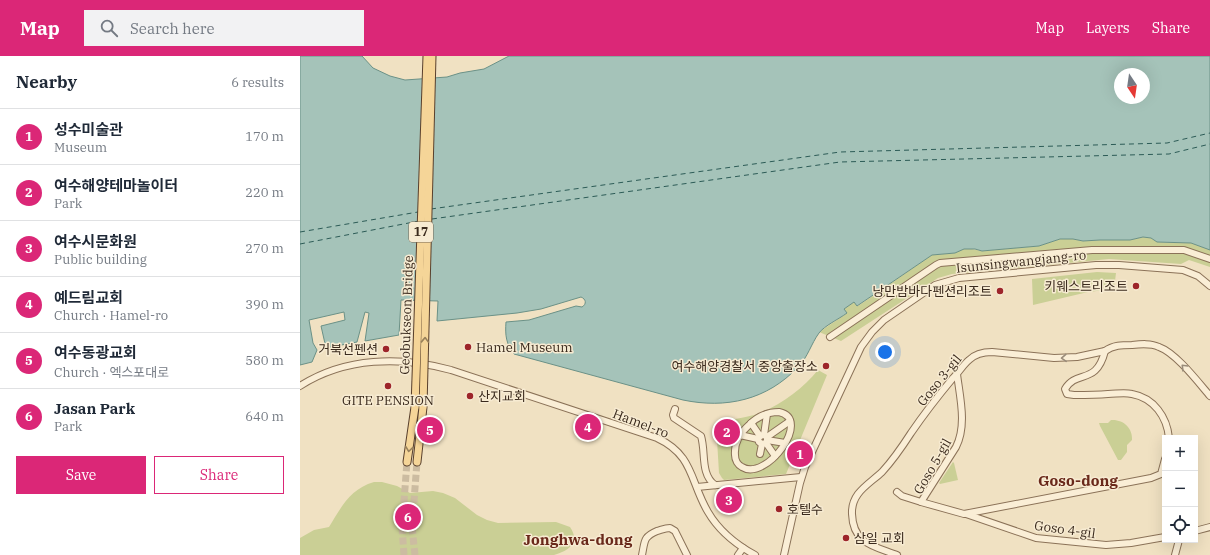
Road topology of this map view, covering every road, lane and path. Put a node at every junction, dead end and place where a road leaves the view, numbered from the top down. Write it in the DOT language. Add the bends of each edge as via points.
graph roads {
  1 [pos="427,56"];
  2 [pos="432,56"];
  3 [pos="1210,259"];
  4 [pos="1210,286"];
  5 [pos="830,337"];
  6 [pos="1105,351"];
  7 [pos="957,374"];
  8 [pos="300,386"];
  9 [pos="1210,396"];
  10 [pos="675,408"];
  11 [pos="767,414"];
  12 [pos="790,421"];
  13 [pos="751,423"];
  14 [pos="740,435"];
  15 [pos="1168,435"];
  16 [pos="763,440"];
  17 [pos="786,443"];
  18 [pos="753,446"];
  19 [pos="760,454"];
  20 [pos="775,456"];
  21 [pos="407,462"];
  22 [pos="417,462"];
  23 [pos="1162,470"];
  24 [pos="801,477"];
  25 [pos="715,485"];
  26 [pos="697,487"];
  27 [pos="897,492"];
  28 [pos="921,502"];
  29 [pos="964,514"];
  30 [pos="1210,528"];
  31 [pos="1198,530"];
  32 [pos="1162,538"];
  33 [pos="1179,543"];
  34 [pos="743,548"];
  35 [pos="642,555"];
  36 [pos="687,555"];
  37 [pos="738,555"];
  38 [pos="755,555"];
  39 [pos="784,555"];
  40 [pos="897,555"];
  41 [pos="1175,555"];
  1 -- 21 [label="main road, Geobukseon Bridge / 17, one-way, bridge" via="415,407"];
  22 -- 2 [label="main road, Geobukseon Bridge / 17, one-way, bridge" via="423,407"];
  3 -- 5 [label="street" via="1184,250 1092,250 940,263"];
  4 -- 24 [label="street, Isunsingwangjang-ro" via="1196,274 1180,269 1103,265 959,278 935,285 881,322 863,344"];
  6 -- 7 [label="street, Goso 3-gil, one-way" via="1077,357 1054,358 987,352 972,358"];
  9 -- 6 [label="street, Goso 3-gil, one-way" via="1181,364 1161,347 1150,344 1122,345"];
  6 -- 15 [label="street" via="1097,370 1069,384 1065,392 1068,395 1129,393 1139,396 1152,403 1161,413"];
  7 -- 28 [label="street, Goso 5-gil" via="962,417 960,437"];
  7 -- 40 [label="street, Goso 3-gil" via="895,457 862,489 853,503 852,519 860,538 867,544"];
  8 -- 26 [label="street, Hamel-ro" via="321,374 352,365 390,361 437,366 660,440 682,457 691,470"];
  10 -- 25 [label="street" via="674,418 701,436 706,473"];
  11 -- 12 [label="street" via="782,413"];
  11 -- 13 [label="street"];
  11 -- 16 [label="street"];
  12 -- 16 [label="street"];
  12 -- 17 [label="street"];
  13 -- 14 [label="street"];
  13 -- 16 [label="street"];
  14 -- 16 [label="street"];
  14 -- 20 [label="street" via="735,454 737,462 743,468 759,467"];
  16 -- 17 [label="street"];
  16 -- 18 [label="street"];
  16 -- 19 [label="street"];
  16 -- 20 [label="street"];
  17 -- 20 [label="street"];
  23 -- 29 [label="street, Goso 5-gil" via="1161,474 1151,478"];
  24 -- 25 [label="street"];
  24 -- 39 [label="street, Isunsingwangjang-ro"];
  25 -- 26 [label="street"];
  26 -- 34 [label="street, Hamel-ro" via="712,518 727,536"];
  27 -- 28 [label="street"];
  28 -- 29 [label="street, Goso 5-gil"];
  29 -- 32 [label="street, Goso 4-gil" via="1036,538 1106,545"];
  30 -- 31 [label="street"];
  33 -- 41 [label="street"];
  34 -- 37 [label="street"];
  34 -- 38 [label="street, Hamel-ro"];
  35 -- 36 [label="street" via="648,536 665,528 675,531"];
}
